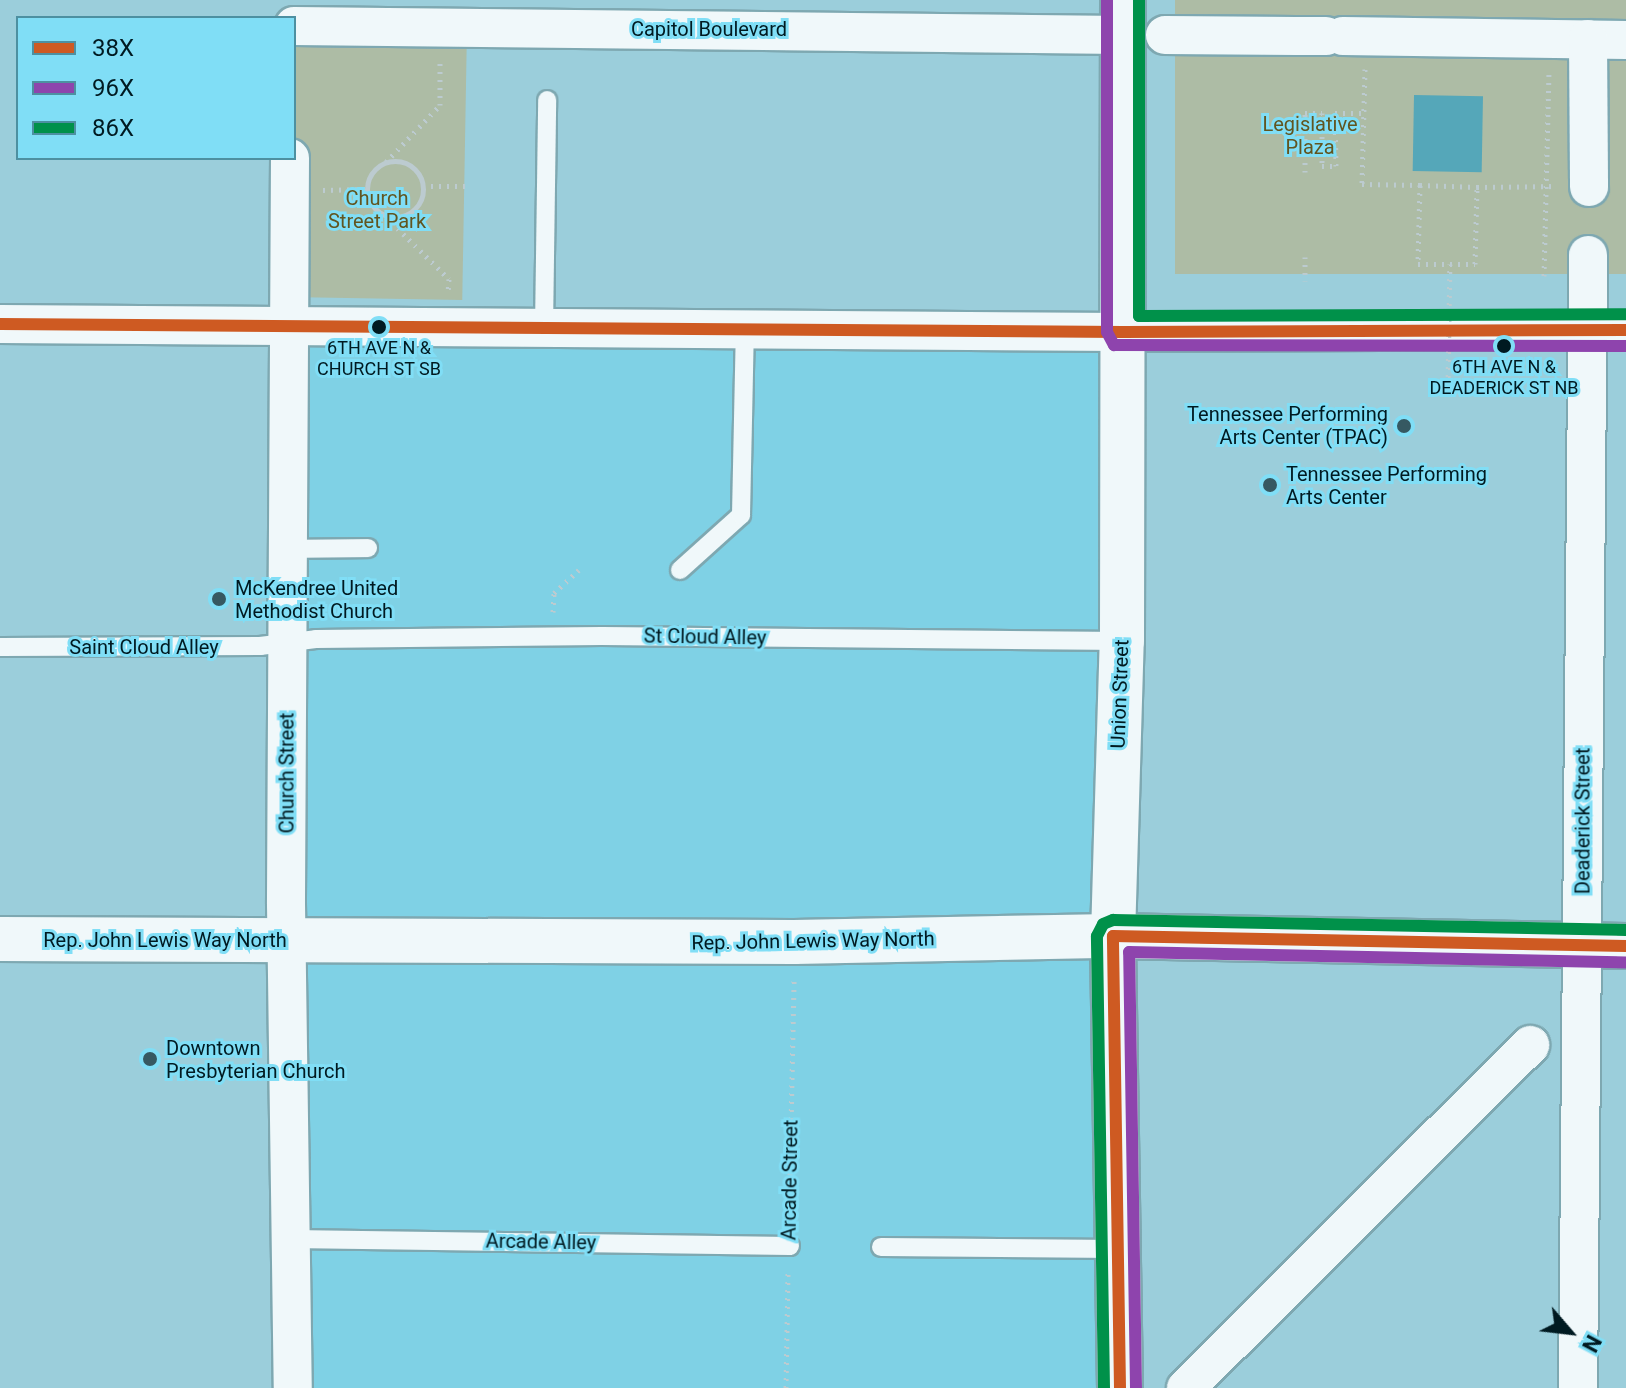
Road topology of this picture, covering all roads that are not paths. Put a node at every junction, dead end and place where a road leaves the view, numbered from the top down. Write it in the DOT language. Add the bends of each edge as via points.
graph roads {
  1 [pos="296,26"];
  2 [pos="1152,26"];
  3 [pos="1588,39"];
  4 [pos="1626,40"];
  5 [pos="547,100"];
  6 [pos="290,160"];
  7 [pos="1589,187"];
  8 [pos="1588,255"];
  9 [pos="0,324"];
  10 [pos="288,328"];
  11 [pos="544,329"];
  12 [pos="745,330"];
  13 [pos="1626,330"];
  14 [pos="1587,331"];
  15 [pos="1123,332"];
  16 [pos="368,548"];
  17 [pos="287,549"];
  18 [pos="680,570"];
  19 [pos="1122,641"];
  20 [pos="287,642"];
  21 [pos="0,647"];
  22 [pos="1113,936"];
  23 [pos="0,939"];
  24 [pos="286,941"];
  25 [pos="1582,945"];
  26 [pos="1626,946"];
  27 [pos="1530,1045"];
  28 [pos="291,1239"];
  29 [pos="790,1246"];
  30 [pos="881,1247"];
  31 [pos="1118,1249"];
  32 [pos="293,1388"];
  33 [pos="1120,1388"];
  34 [pos="1186,1388"];
  35 [pos="1578,1388"];
  1 -- 2 [label="street, Capitol Boulevard"];
  2 -- 3 [label="street, Capitol Boulevard" via="1345,36"];
  2 -- 15 [label="street, Union Street"];
  3 -- 4 [label="street, Capitol Boulevard"];
  3 -- 7 [label="street"];
  5 -- 11 [label="lane"];
  6 -- 10 [label="street, Church Street"];
  8 -- 14 [label="street, Deaderick Street"];
  9 -- 10 [label="street"];
  10 -- 11 [label="street"];
  10 -- 17 [label="street, Church Street"];
  11 -- 12 [label="street"];
  12 -- 15 [label="street"];
  12 -- 18 [label="lane" via="741,515"];
  13 -- 14 [label="street"];
  14 -- 15 [label="street"];
  14 -- 25 [label="street, Deaderick Street"];
  15 -- 19 [label="street, Union Street"];
  16 -- 17 [label="lane"];
  17 -- 20 [label="street, Church Street"];
  19 -- 20 [label="lane, St Cloud Alley" via="602,636"];
  19 -- 22 [label="street, Union Street"];
  20 -- 21 [label="lane, Saint Cloud Alley"];
  20 -- 24 [label="street, Church Street"];
  22 -- 24 [label="street, Rep. John Lewis Way North" via="794,942"];
  22 -- 25 [label="street, Rep. John Lewis Way North"];
  22 -- 31 [label="street, Union Street"];
  23 -- 24 [label="street, Rep. John Lewis Way North"];
  24 -- 28 [label="street, Church Street"];
  25 -- 26 [label="street, Rep. John Lewis Way North"];
  25 -- 35 [label="street, Deaderick Street"];
  27 -- 34 [label="street"];
  28 -- 29 [label="lane, Arcade Alley"];
  28 -- 32 [label="street, Church Street"];
  30 -- 31 [label="lane"];
  31 -- 33 [label="street, Union Street"];
}
